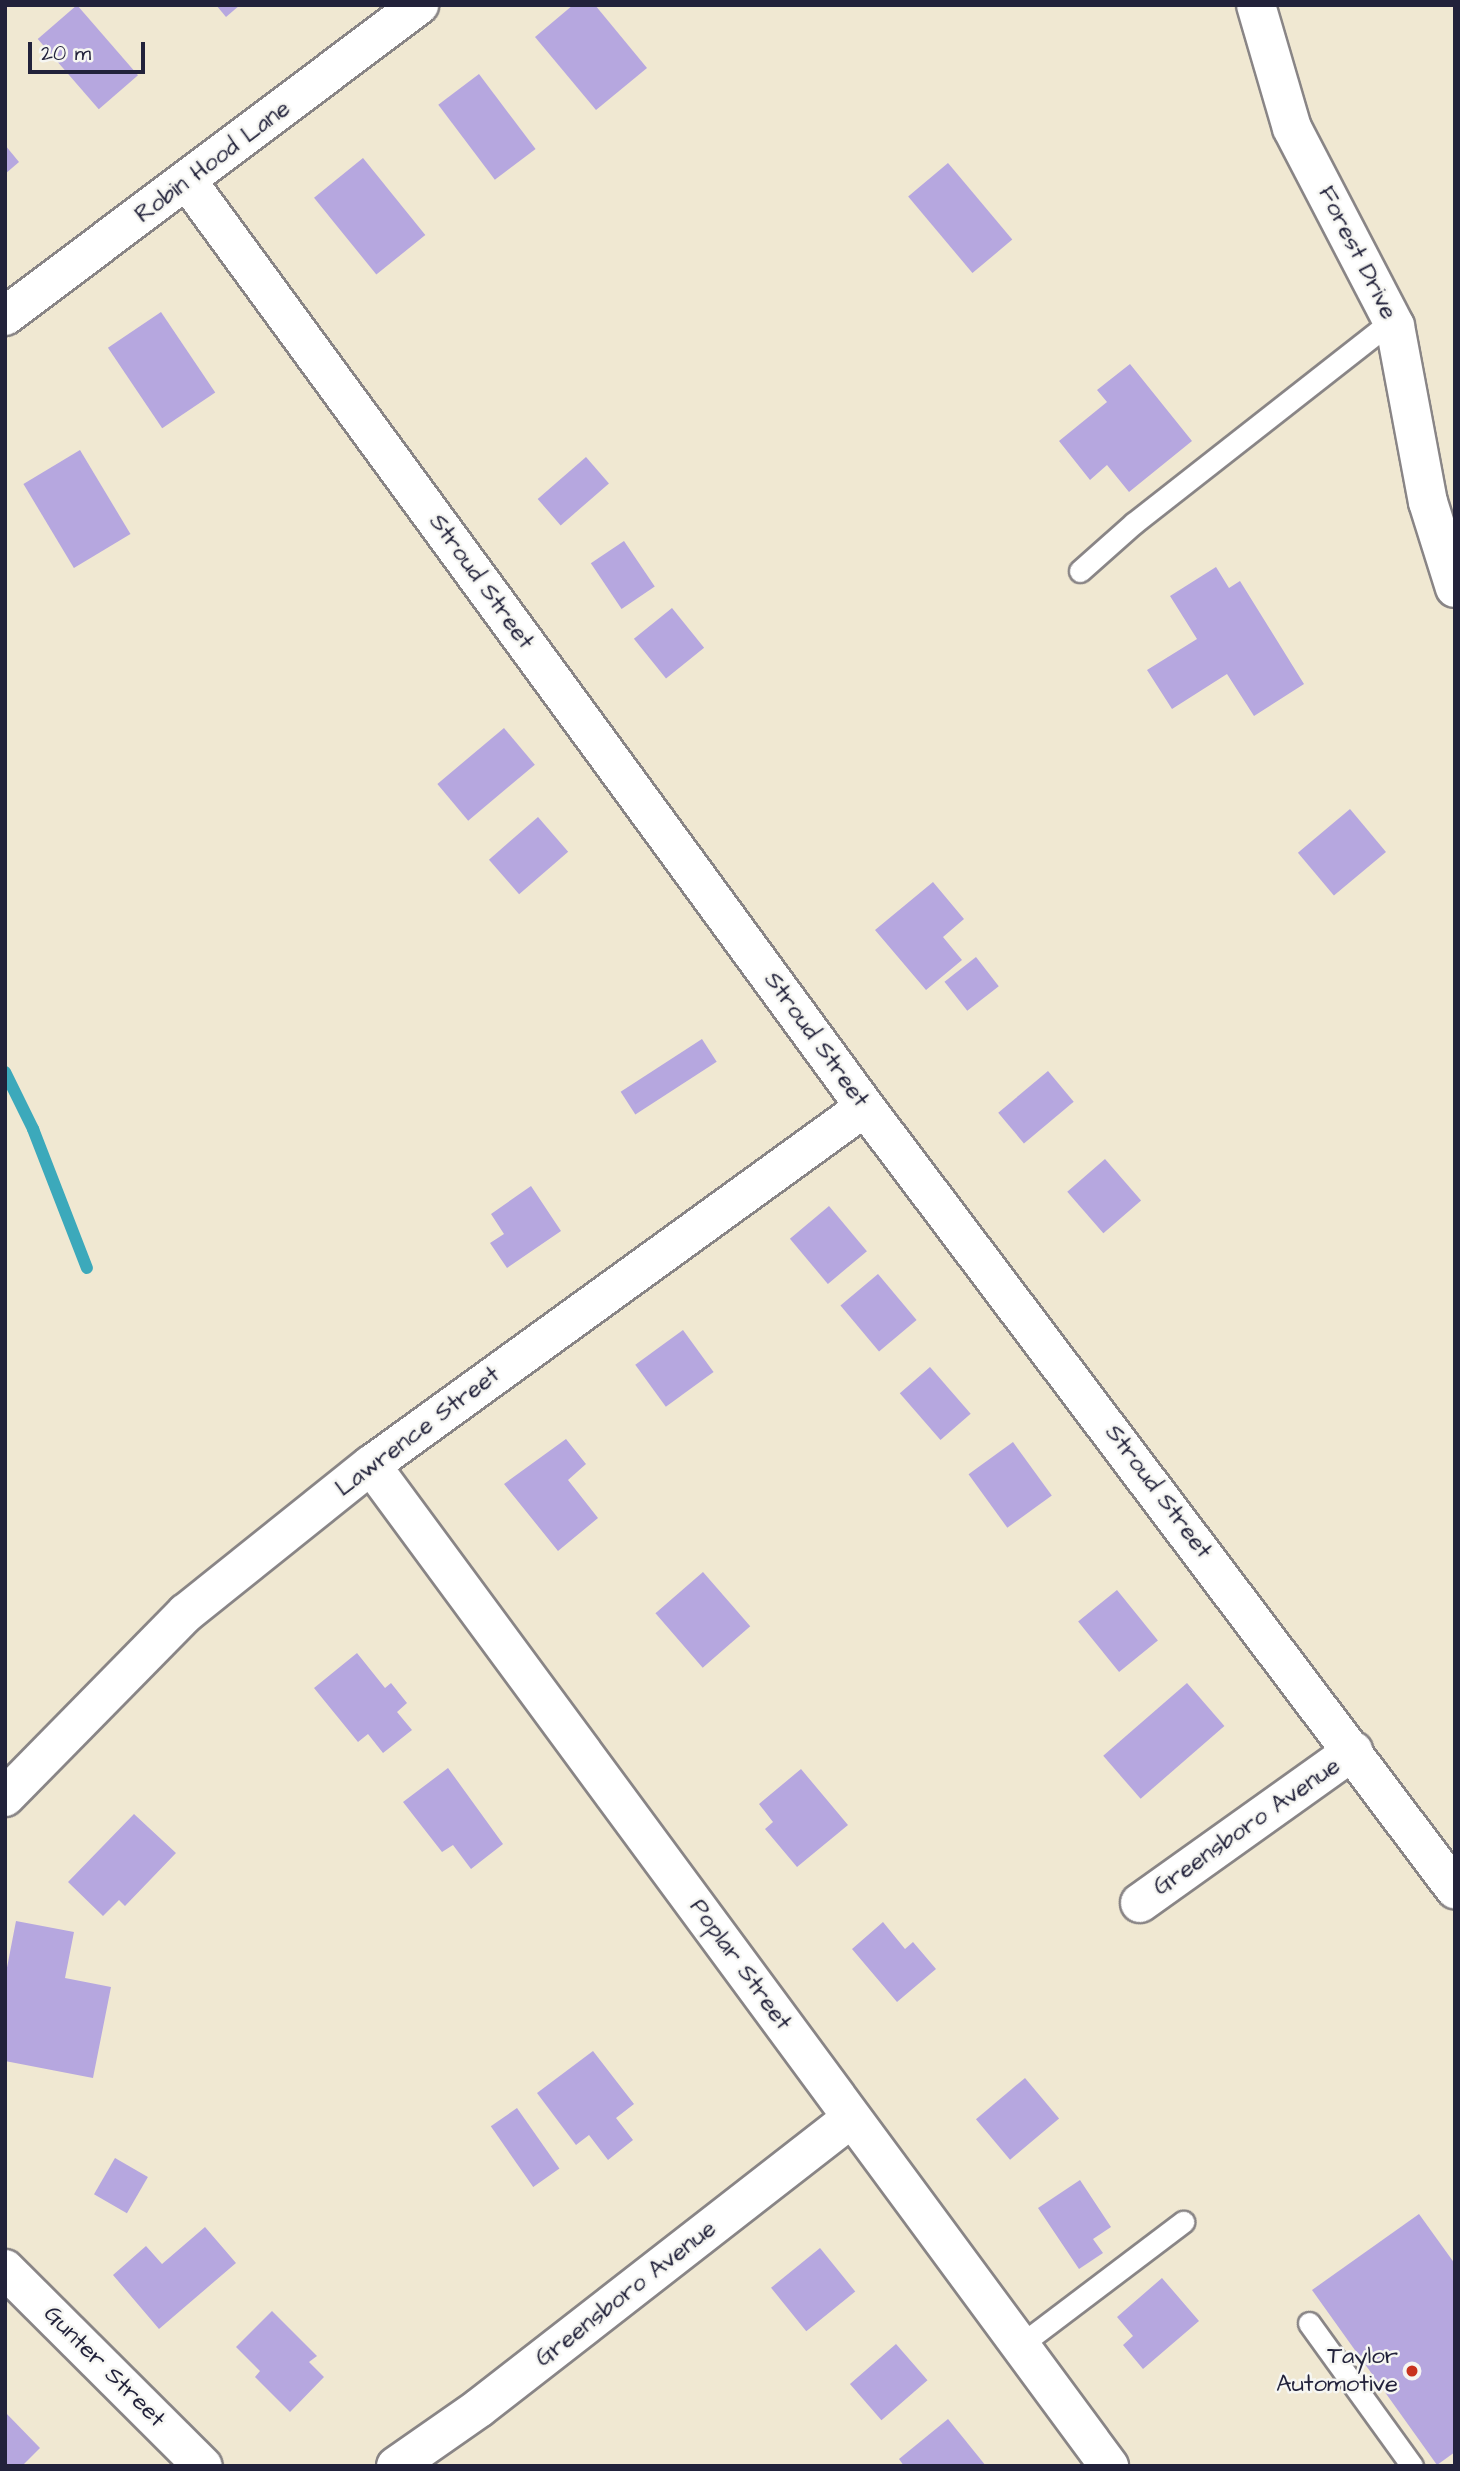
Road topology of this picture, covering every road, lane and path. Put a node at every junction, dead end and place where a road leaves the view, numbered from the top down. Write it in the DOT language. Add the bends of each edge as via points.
graph roads {
  1 [pos="419,5"];
  2 [pos="1256,5"];
  3 [pos="188,182"];
  4 [pos="5,316"];
  5 [pos="1392,321"];
  6 [pos="1080,571"];
  7 [pos="1455,589"];
  8 [pos="865,1107"];
  9 [pos="371,1465"];
  10 [pos="1353,1751"];
  11 [pos="5,1797"];
  12 [pos="1455,1889"];
  13 [pos="1140,1903"];
  14 [pos="852,2118"];
  15 [pos="1183,2222"];
  16 [pos="5,2269"];
  17 [pos="1309,2323"];
  18 [pos="1019,2346"];
  19 [pos="203,2466"];
  20 [pos="396,2466"];
  21 [pos="1109,2466"];
  22 [pos="1412,2466"];
  1 -- 3 [label="street, Robin Hood Lane"];
  2 -- 5 [label="street, Forest Drive" via="1292,128"];
  3 -- 4 [label="street, Robin Hood Lane"];
  3 -- 8 [label="street, Stroud Street"];
  5 -- 6 [label="lane" via="1134,523"];
  5 -- 7 [label="street, Forest Drive" via="1428,502"];
  8 -- 9 [label="street, Lawrence Street"];
  8 -- 10 [label="street, Stroud Street"];
  9 -- 11 [label="street, Lawrence Street" via="186,1612"];
  9 -- 14 [label="street, Poplar Street"];
  10 -- 12 [label="street, Stroud Street"];
  10 -- 13 [label="street, Greensboro Avenue"];
  14 -- 18 [label="street, Poplar Street"];
  14 -- 20 [label="street, Greensboro Avenue" via="479,2408"];
  15 -- 18 [label="lane"];
  16 -- 19 [label="street, Gunter Street"];
  17 -- 22 [label="lane"];
  18 -- 21 [label="street, Poplar Street"];
}
